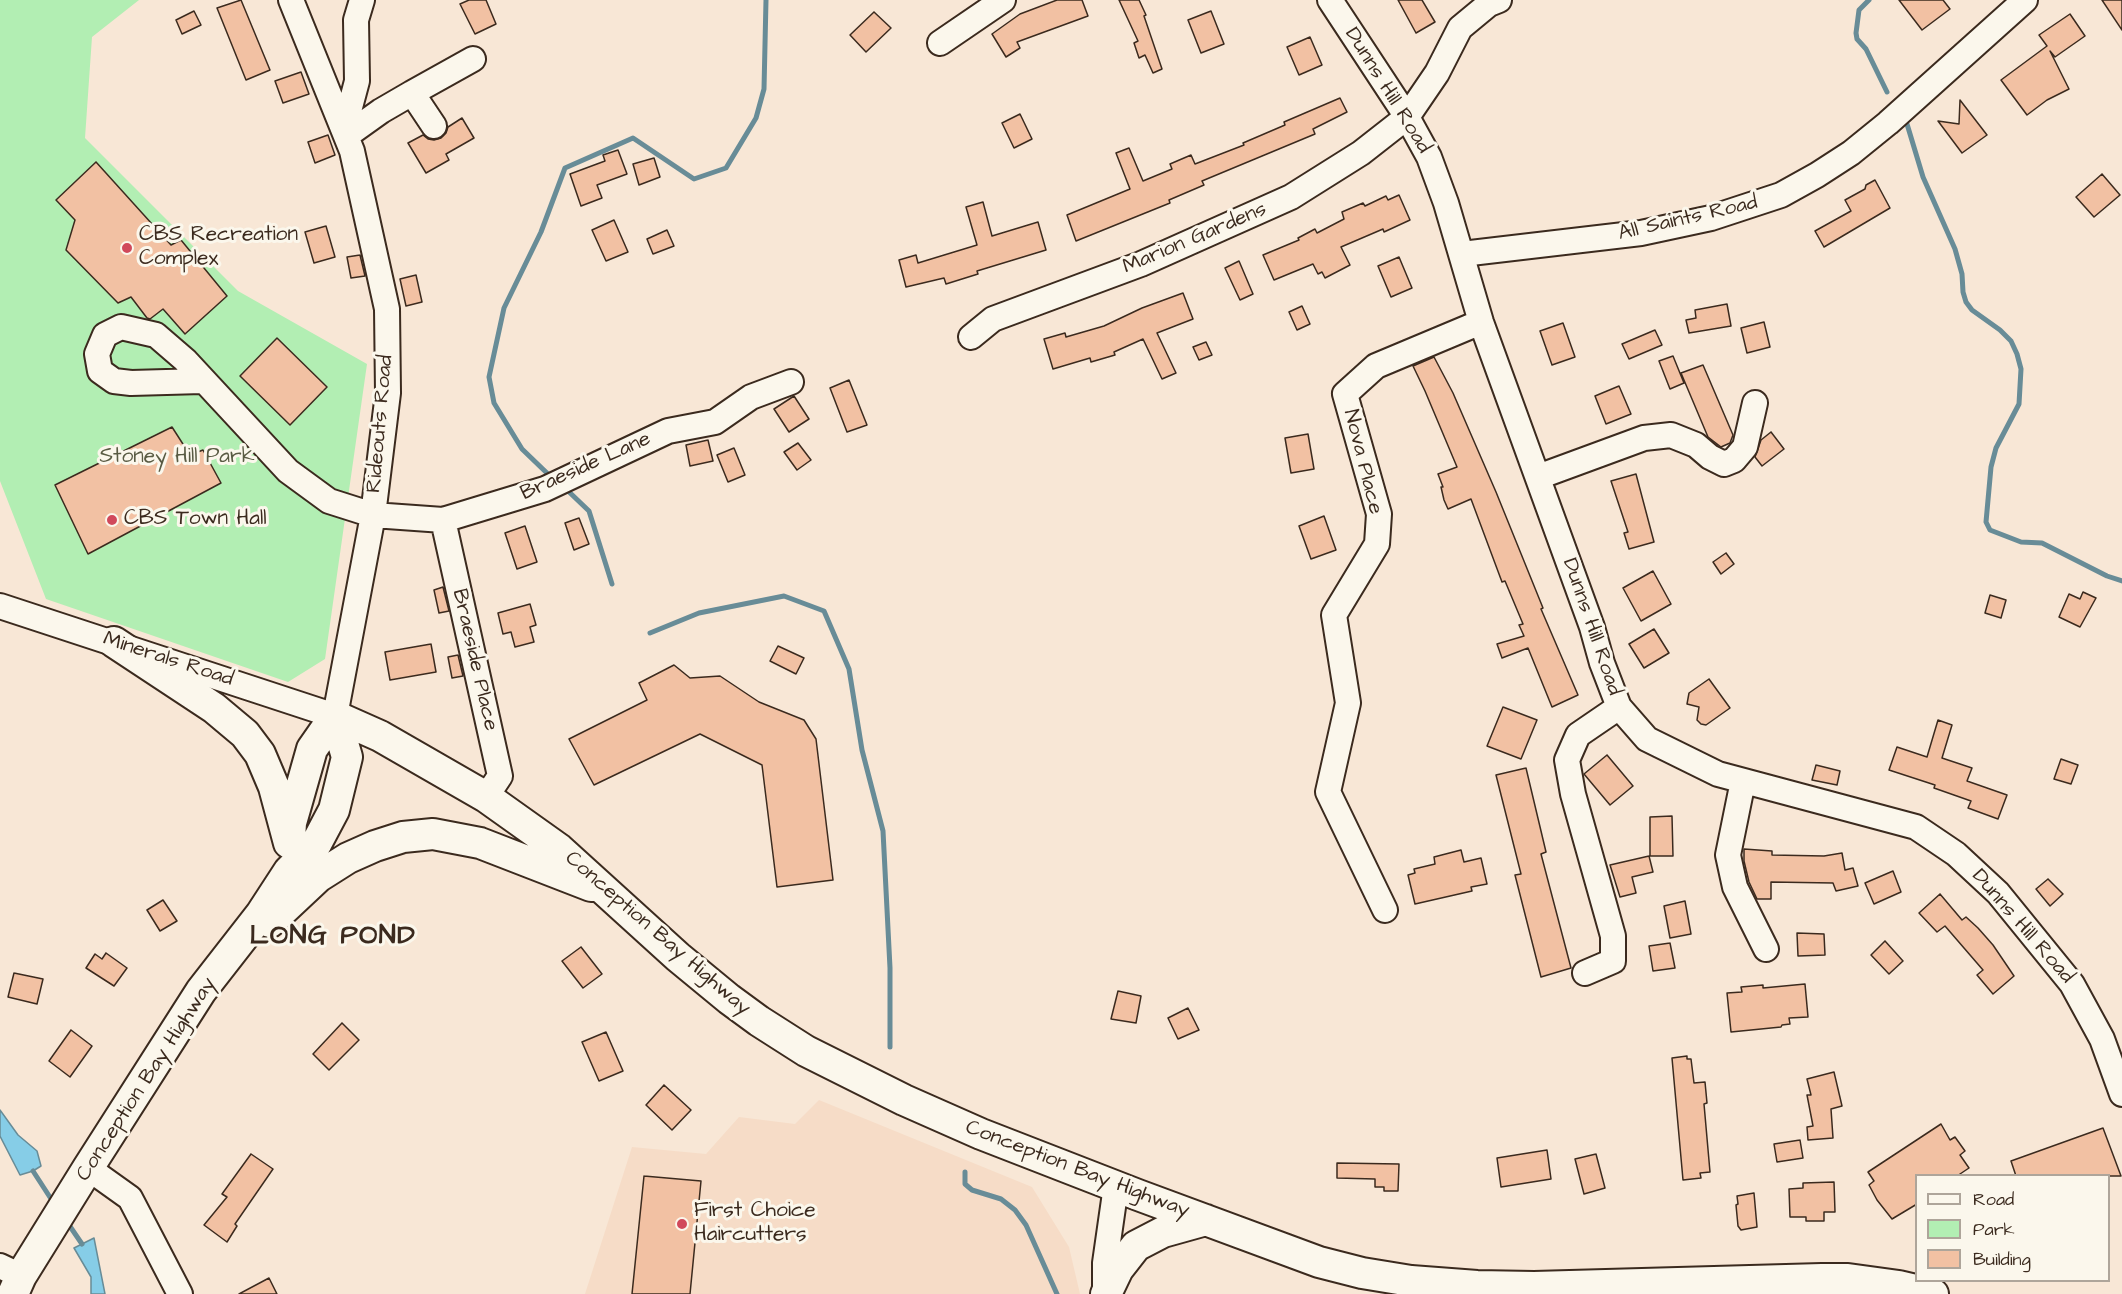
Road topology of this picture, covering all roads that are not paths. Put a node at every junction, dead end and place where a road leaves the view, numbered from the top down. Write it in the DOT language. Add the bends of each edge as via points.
graph roads {
  1 [pos="291,0"];
  2 [pos="362,0"];
  3 [pos="1003,0"];
  4 [pos="1330,0"];
  5 [pos="1499,0"];
  6 [pos="2025,0"];
  7 [pos="940,43"];
  8 [pos="473,59"];
  9 [pos="412,93"];
  10 [pos="1407,117"];
  11 [pos="434,126"];
  12 [pos="345,133"];
  13 [pos="1462,254"];
  14 [pos="1481,322"];
  15 [pos="971,337"];
  16 [pos="202,381"];
  17 [pos="791,382"];
  18 [pos="1755,403"];
  19 [pos="1538,477"];
  20 [pos="373,515"];
  21 [pos="443,520"];
  22 [pos="0,606"];
  23 [pos="114,642"];
  24 [pos="1619,707"];
  25 [pos="335,716"];
  26 [pos="1743,781"];
  27 [pos="486,797"];
  28 [pos="289,857"];
  29 [pos="605,891"];
  30 [pos="1385,910"];
  31 [pos="1766,949"];
  32 [pos="1585,973"];
  33 [pos="216,974"];
  34 [pos="2122,1094"];
  35 [pos="85,1173"];
  36 [pos="1116,1186"];
  37 [pos="1206,1220"];
  38 [pos="11,1279"];
  39 [pos="1825,1286"];
  40 [pos="1699,1288"];
  41 [pos="180,1294"];
  42 [pos="1106,1294"];
  43 [pos="1933,1294"];
  1 -- 12 [label="street, Rideouts Road"];
  2 -- 12 [label="street" via="356,20 357,81"];
  3 -- 7 [label="street"];
  4 -- 10 [label="street, Dunns Hill Road"];
  5 -- 10 [label="street, Marion Gardens" via="1460,28 1437,73"];
  6 -- 13 [label="street, All Saints Road" via="1851,153 1781,195 1711,218 1641,233"];
  8 -- 9 [label="street"];
  9 -- 11 [label="street"];
  9 -- 12 [label="street"];
  10 -- 13 [label="street, Dunns Hill Road" via="1430,157"];
  10 -- 15 [label="street, Marion Gardens" via="1361,153 1291,196 1141,264 993,319"];
  12 -- 20 [label="street, Rideouts Road" via="387,309 388,393"];
  13 -- 14 [label="street, Dunns Hill Road"];
  14 -- 19 [label="street, Dunns Hill Road"];
  14 -- 30 [label="street, Nova Place" via="1376,366 1345,394 1379,514 1377,544 1334,615 1348,703 1328,792"];
  16 -- 20 [label="street, Braeside Lane" via="288,471 329,501"];
  17 -- 21 [label="street, Braeside Lane" via="751,397 716,422 668,430 545,489"];
  18 -- 19 [label="street" via="1745,447 1734,460 1724,464 1696,445 1671,435 1644,438"];
  19 -- 24 [label="street, Dunns Hill Road"];
  20 -- 21 [label="street, Braeside Lane"];
  20 -- 25 [label="street, Rideouts Road"];
  21 -- 27 [label="street, Braeside Place" via="500,777"];
  22 -- 23 [label="street, Minerals Road"];
  23 -- 25 [label="street, Minerals Road"];
  23 -- 28 [label="main road" via="214,708 245,734 260,754 270,779"];
  24 -- 26 [label="street, Dunns Hill Road" via="1647,739 1718,774"];
  24 -- 32 [label="street" via="1578,735 1567,760 1613,936 1613,961"];
  25 -- 27 [label="main road, Conception Bay Highway" via="380,736"];
  25 -- 28 [label="main road, Conception Bay Highway" via="312,749 291,823"];
  26 -- 31 [label="street" via="1728,855 1735,887"];
  26 -- 34 [label="street, Dunns Hill Road" via="1916,828 1956,854 1998,893 2072,984 2102,1039"];
  27 -- 29 [label="main road, Conception Bay Highway" via="559,849"];
  28 -- 33 [label="main road, Conception Bay Highway" via="261,914"];
  29 -- 33 [label="main road" via="480,843 433,834 404,837 348,858 318,877"];
  29 -- 36 [label="main road, Conception Bay Highway" via="729,999 806,1051 981,1134"];
  33 -- 35 [label="main road, Conception Bay Highway" via="201,991"];
  35 -- 38 [label="main road, Conception Bay Highway" via="54,1223"];
  35 -- 41 [label="street" via="130,1198"];
  36 -- 37 [label="main road, Conception Bay Highway"];
  36 -- 42 [label="street" via="1106,1254"];
  37 -- 40 [label="main road, Conception Bay Highway" via="1318,1262 1411,1281 1477,1286"];
  37 -- 42 [label="main road" via="1163,1232 1136,1246 1118,1269"];
  39 -- 40 [label="main road, Conception Bay Highway"];
  39 -- 43 [label="main road, Conception Bay Highway" via="1848,1280"];
}
